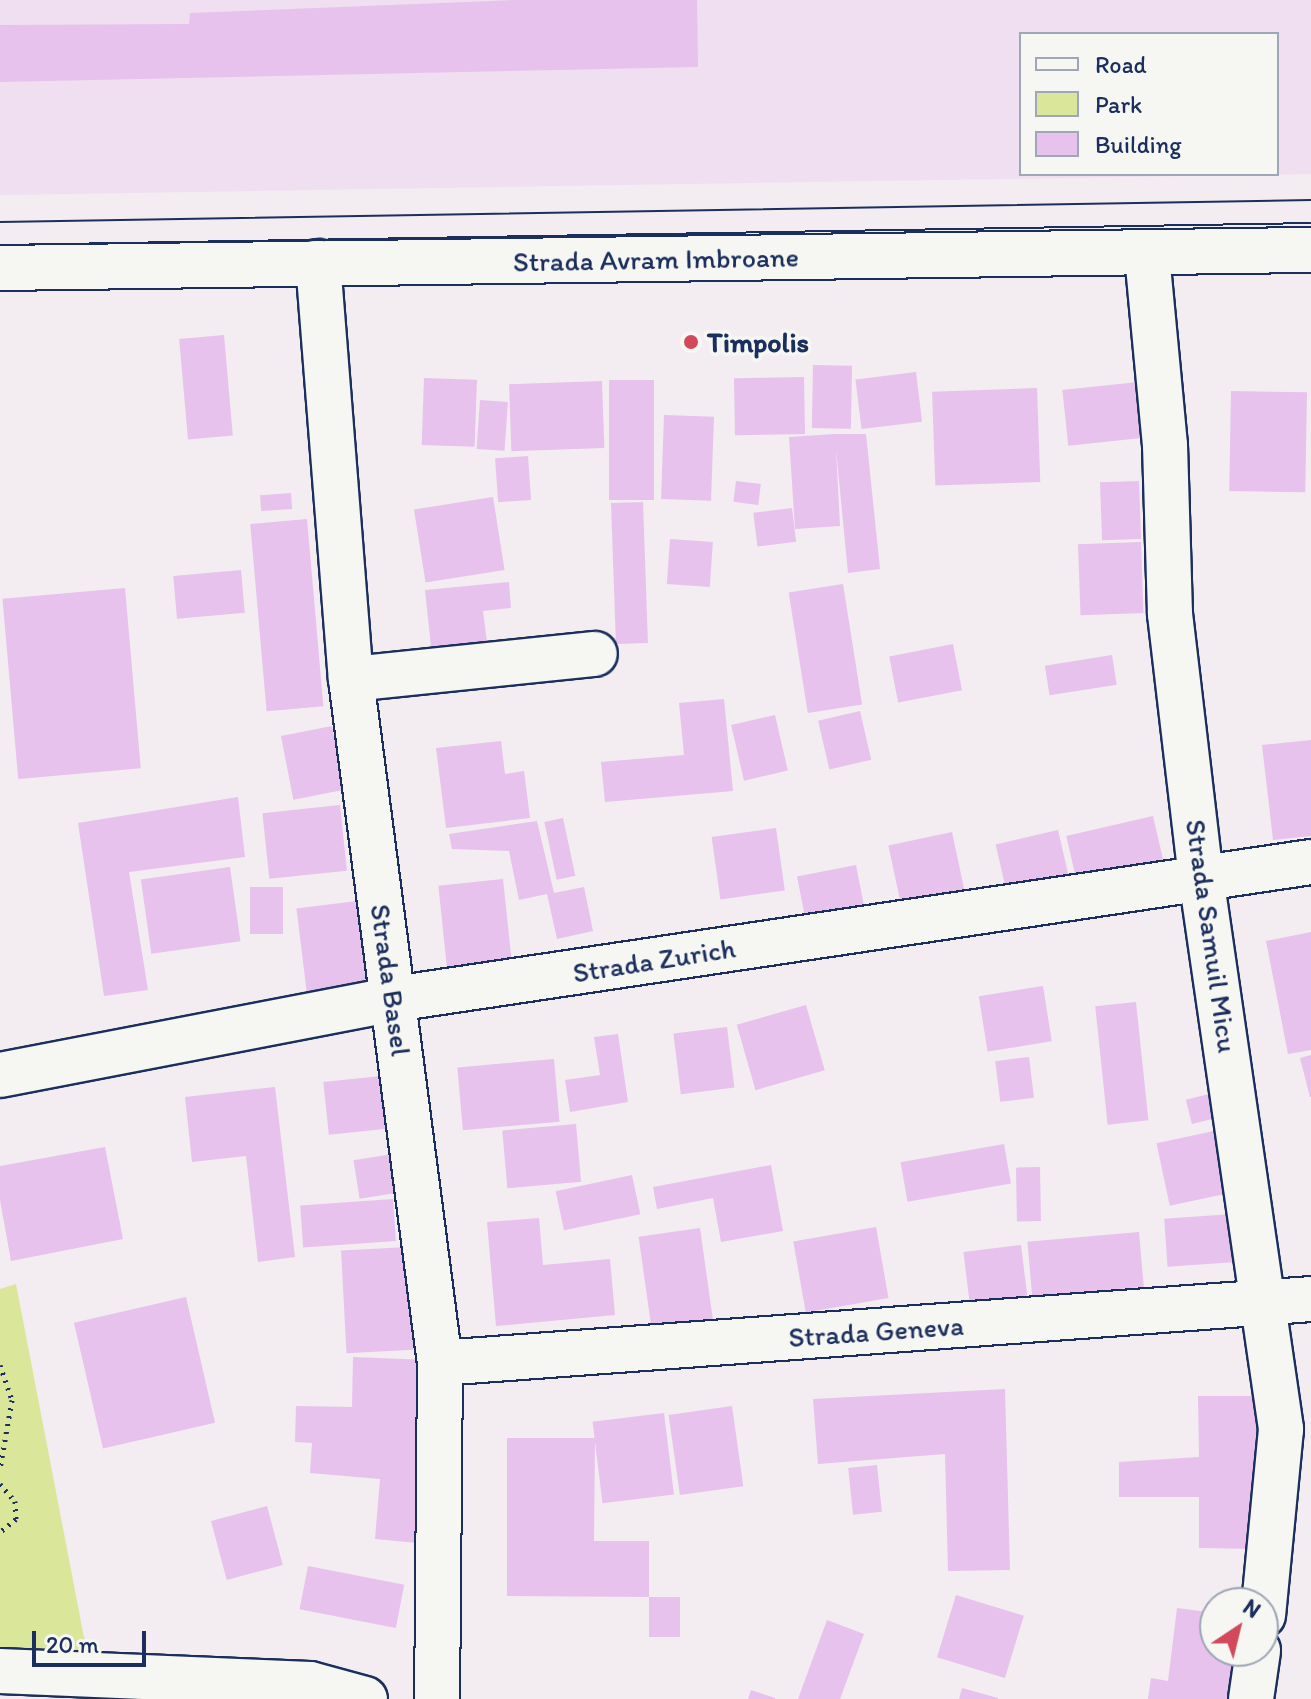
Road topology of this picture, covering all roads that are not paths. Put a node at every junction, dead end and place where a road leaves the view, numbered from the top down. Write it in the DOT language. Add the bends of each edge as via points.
graph roads {
  1 [pos="1311,250"];
  2 [pos="1147,255"];
  3 [pos="318,262"];
  4 [pos="0,268"];
  5 [pos="595,654"];
  6 [pos="351,679"];
  7 [pos="1311,862"];
  8 [pos="1201,877"];
  9 [pos="394,999"];
  10 [pos="0,1075"];
  11 [pos="1311,1299"];
  12 [pos="1267,1303"];
  13 [pos="440,1363"];
  14 [pos="1266,1587"];
  15 [pos="1256,1667"];
  16 [pos="0,1671"];
  17 [pos="365,1699"];
  18 [pos="437,1699"];
  19 [pos="1251,1699"];
  1 -- 2 [label="street, Strada Avram Imbroane"];
  2 -- 3 [label="street, Strada Avram Imbroane"];
  2 -- 8 [label="street, Strada Samuil Micu" via="1165,445 1170,614"];
  3 -- 4 [label="street, Strada Avram Imbroane"];
  3 -- 6 [label="street, Strada Basel"];
  5 -- 6 [label="street"];
  6 -- 9 [label="street, Strada Basel"];
  7 -- 8 [label="street, Strada Zurich"];
  8 -- 9 [label="street, Strada Zurich"];
  8 -- 12 [label="street, Strada Samuil Micu"];
  9 -- 10 [label="street, Strada Zurich"];
  9 -- 13 [label="street, Strada Basel"];
  11 -- 12 [label="street, Strada Geneva"];
  12 -- 13 [label="street, Strada Geneva"];
  12 -- 14 [label="street, Strada Samuil Micu" via="1281,1429"];
  13 -- 18 [label="street, Strada Basel"];
  15 -- 19 [label="street"];
  16 -- 17 [label="street" via="310,1684"];
}
